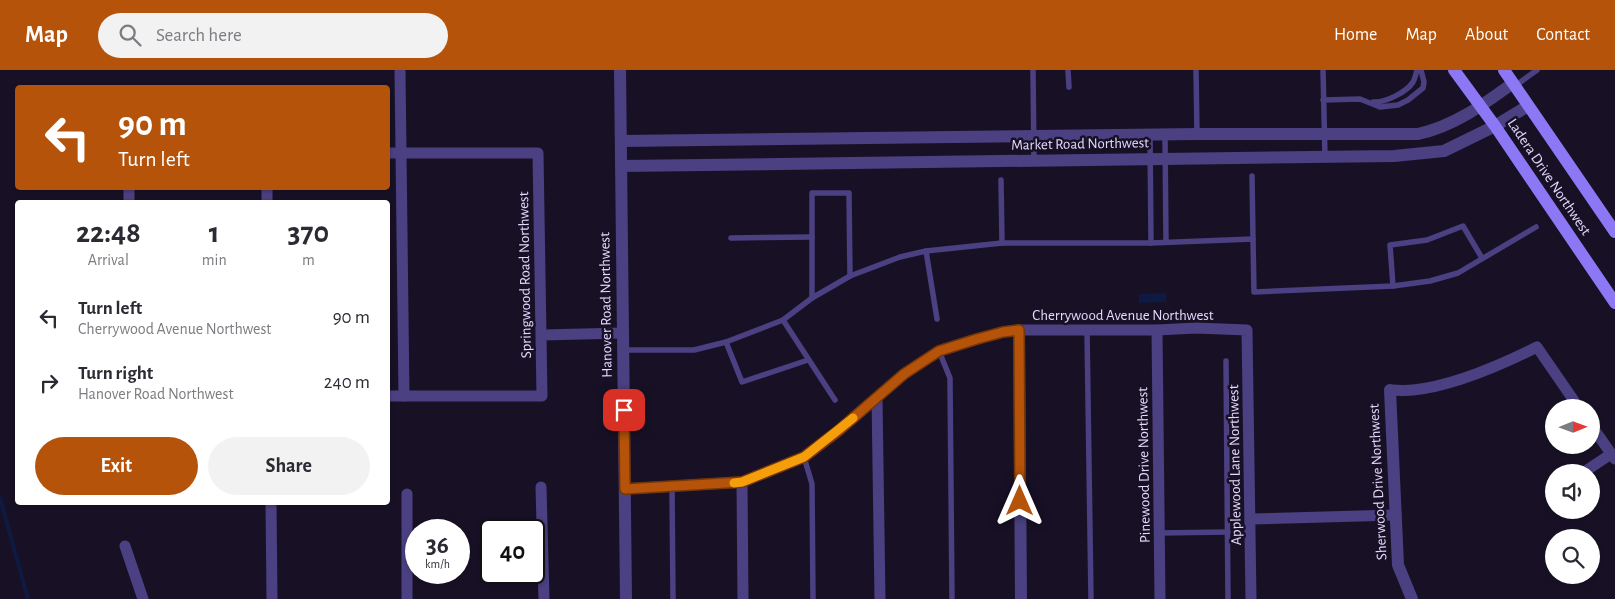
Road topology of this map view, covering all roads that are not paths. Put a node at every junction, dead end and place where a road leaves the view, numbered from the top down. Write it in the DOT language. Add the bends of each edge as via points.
graph roads {
  1 [pos="400,70"];
  2 [pos="620,70"];
  3 [pos="1033,70"];
  4 [pos="1068,70"];
  5 [pos="1196,70"];
  6 [pos="1323,70"];
  7 [pos="1419,70"];
  8 [pos="1454,70"];
  9 [pos="1504,70"];
  10 [pos="1538,70"];
  11 [pos="1514,85"];
  12 [pos="1068,87"];
  13 [pos="1324,100"];
  14 [pos="1366,101"];
  15 [pos="1528,106"];
  16 [pos="1480,107"];
  17 [pos="1494,126"];
  18 [pos="1197,134"];
  19 [pos="1150,135"];
  20 [pos="1166,135"];
  21 [pos="1324,135"];
  22 [pos="1034,136"];
  23 [pos="621,141"];
  24 [pos="390,153"];
  25 [pos="401,153"];
  26 [pos="1325,157"];
  27 [pos="1151,159"];
  28 [pos="1166,159"];
  29 [pos="1034,160"];
  30 [pos="621,166"];
  31 [pos="1252,176"];
  32 [pos="1001,180"];
  33 [pos="1536,227"];
  34 [pos="1615,232"];
  35 [pos="812,237"];
  36 [pos="730,238"];
  37 [pos="1253,239"];
  38 [pos="1166,242"];
  39 [pos="1002,243"];
  40 [pos="1151,243"];
  41 [pos="926,251"];
  42 [pos="1482,258"];
  43 [pos="850,276"];
  44 [pos="1393,286"];
  45 [pos="812,298"];
  46 [pos="1615,303"];
  47 [pos="938,319"];
  48 [pos="783,320"];
  49 [pos="1019,330"];
  50 [pos="1087,330"];
  51 [pos="1157,330"];
  52 [pos="1247,330"];
  53 [pos="623,333"];
  54 [pos="542,335"];
  55 [pos="726,342"];
  56 [pos="623,350"];
  57 [pos="939,351"];
  58 [pos="808,360"];
  59 [pos="1226,361"];
  60 [pos="1390,390"];
  61 [pos="390,396"];
  62 [pos="404,396"];
  63 [pos="877,398"];
  64 [pos="1573,399"];
  65 [pos="834,400"];
  66 [pos="1600,438"];
  67 [pos="1613,456"];
  68 [pos="804,457"];
  69 [pos="1598,464"];
  70 [pos="742,482"];
  71 [pos="672,486"];
  72 [pos="541,487"];
  73 [pos="625,489"];
  74 [pos="407,494"];
  75 [pos="271,505"];
  76 [pos="1396,515"];
  77 [pos="1251,519"];
  78 [pos="1228,532"];
  79 [pos="1159,533"];
  80 [pos="125,546"];
  81 [pos="143,599"];
  82 [pos="272,599"];
  83 [pos="407,599"];
  84 [pos="544,599"];
  85 [pos="626,599"];
  86 [pos="673,599"];
  87 [pos="744,599"];
  88 [pos="813,599"];
  89 [pos="880,599"];
  90 [pos="952,599"];
  91 [pos="1021,599"];
  92 [pos="1091,599"];
  93 [pos="1160,599"];
  94 [pos="1228,599"];
  95 [pos="1252,599"];
  96 [pos="1412,599"];
  1 -- 25 [label="street"];
  2 -- 23 [label="street, Hanover Road Northwest"];
  3 -- 22 [label="lane"];
  4 -- 12 [label="lane"];
  5 -- 18 [label="lane"];
  6 -- 13 [label="lane"];
  7 -- 14 [label="lane" via="1413,82 1391,99"];
  7 -- 14 [label="lane" via="1423,88 1408,100 1380,107"];
  8 -- 16 [label="main road, Ladera Drive Northwest"];
  9 -- 11 [label="main road, Ladera Drive Northwest"];
  10 -- 11 [label="lane"];
  11 -- 15 [label="main road, Ladera Drive Northwest"];
  11 -- 16 [label="street, Market Road Northwest"];
  13 -- 14 [label="lane"];
  13 -- 21 [label="lane"];
  15 -- 17 [label="street, Market Road Northwest"];
  15 -- 34 [label="main road, Ladera Drive Northwest"];
  16 -- 17 [label="main road, Ladera Drive Northwest"];
  16 -- 21 [label="street, Market Road Northwest" via="1438,130 1418,134"];
  17 -- 26 [label="street, Market Road Northwest" via="1444,151"];
  17 -- 46 [label="main road, Ladera Drive Northwest"];
  18 -- 20 [label="street, Market Road Northwest"];
  18 -- 21 [label="street, Market Road Northwest"];
  19 -- 20 [label="street, Market Road Northwest"];
  19 -- 22 [label="street, Market Road Northwest"];
  19 -- 27 [label="lane"];
  20 -- 28 [label="lane"];
  21 -- 26 [label="lane"];
  22 -- 23 [label="street, Market Road Northwest"];
  22 -- 29 [label="lane"];
  23 -- 30 [label="street, Hanover Road Northwest"];
  24 -- 25 [label="street"];
  25 -- 54 [label="street, Springwood Road Northwest" via="538,153"];
  25 -- 62 [label="street"];
  26 -- 28 [label="street, Market Road Northwest"];
  27 -- 28 [label="street, Market Road Northwest"];
  27 -- 29 [label="street, Market Road Northwest"];
  27 -- 40 [label="lane"];
  28 -- 38 [label="lane"];
  29 -- 30 [label="street, Market Road Northwest"];
  30 -- 53 [label="street, Hanover Road Northwest"];
  31 -- 37 [label="lane"];
  32 -- 39 [label="lane"];
  33 -- 42 [label="lane"];
  35 -- 36 [label="lane"];
  35 -- 43 [label="lane" via="812,193 848,193"];
  35 -- 45 [label="lane"];
  37 -- 38 [label="lane"];
  37 -- 44 [label="lane" via="1254,292"];
  38 -- 40 [label="lane"];
  39 -- 40 [label="lane"];
  39 -- 41 [label="lane"];
  41 -- 43 [label="lane"];
  41 -- 47 [label="lane"];
  42 -- 44 [label="lane" via="1458,273"];
  42 -- 44 [label="lane" via="1463,226 1427,240 1390,245"];
  43 -- 45 [label="lane"];
  45 -- 48 [label="lane"];
  48 -- 55 [label="lane"];
  48 -- 58 [label="lane"];
  49 -- 50 [label="street, Cherrywood Avenue Northwest"];
  49 -- 57 [label="street, Cherrywood Avenue Northwest"];
  49 -- 91 [label="street"];
  50 -- 51 [label="street, Cherrywood Avenue Northwest"];
  50 -- 92 [label="lane"];
  51 -- 52 [label="street, Cherrywood Avenue Northwest"];
  51 -- 79 [label="street, Pinewood Drive Northwest"];
  52 -- 77 [label="street, Applewood Lane Northwest"];
  53 -- 54 [label="street"];
  53 -- 56 [label="street, Hanover Road Northwest"];
  54 -- 62 [label="street, Springwood Road Northwest" via="542,396"];
  55 -- 56 [label="lane" via="694,350"];
  55 -- 58 [label="lane" via="742,382"];
  56 -- 73 [label="street, Hanover Road Northwest"];
  57 -- 63 [label="street, Cherrywood Avenue Northwest" via="904,374"];
  57 -- 90 [label="lane" via="950,378"];
  58 -- 65 [label="lane"];
  59 -- 78 [label="lane"];
  60 -- 64 [label="street" via="1413,390 1442,384 1503,364 1537,347"];
  60 -- 76 [label="street, Sherwood Drive Northwest"];
  61 -- 62 [label="street"];
  63 -- 68 [label="street, Cherrywood Avenue Northwest"];
  63 -- 89 [label="street"];
  66 -- 67 [label="street"];
  67 -- 69 [label="street"];
  68 -- 70 [label="street, Cherrywood Avenue Northwest"];
  68 -- 88 [label="lane" via="812,484"];
  70 -- 71 [label="street, Cherrywood Avenue Northwest"];
  70 -- 87 [label="street"];
  71 -- 73 [label="street, Cherrywood Avenue Northwest"];
  71 -- 86 [label="lane"];
  72 -- 84 [label="street"];
  73 -- 85 [label="street, Hanover Road Northwest"];
  74 -- 83 [label="street"];
  75 -- 82 [label="street"];
  76 -- 77 [label="street"];
  76 -- 96 [label="street, Sherwood Drive Northwest" via="1398,565"];
  77 -- 95 [label="street, Applewood Lane Northwest"];
  78 -- 79 [label="lane"];
  78 -- 94 [label="lane"];
  79 -- 93 [label="street, Pinewood Drive Northwest"];
  80 -- 81 [label="street"];
}
